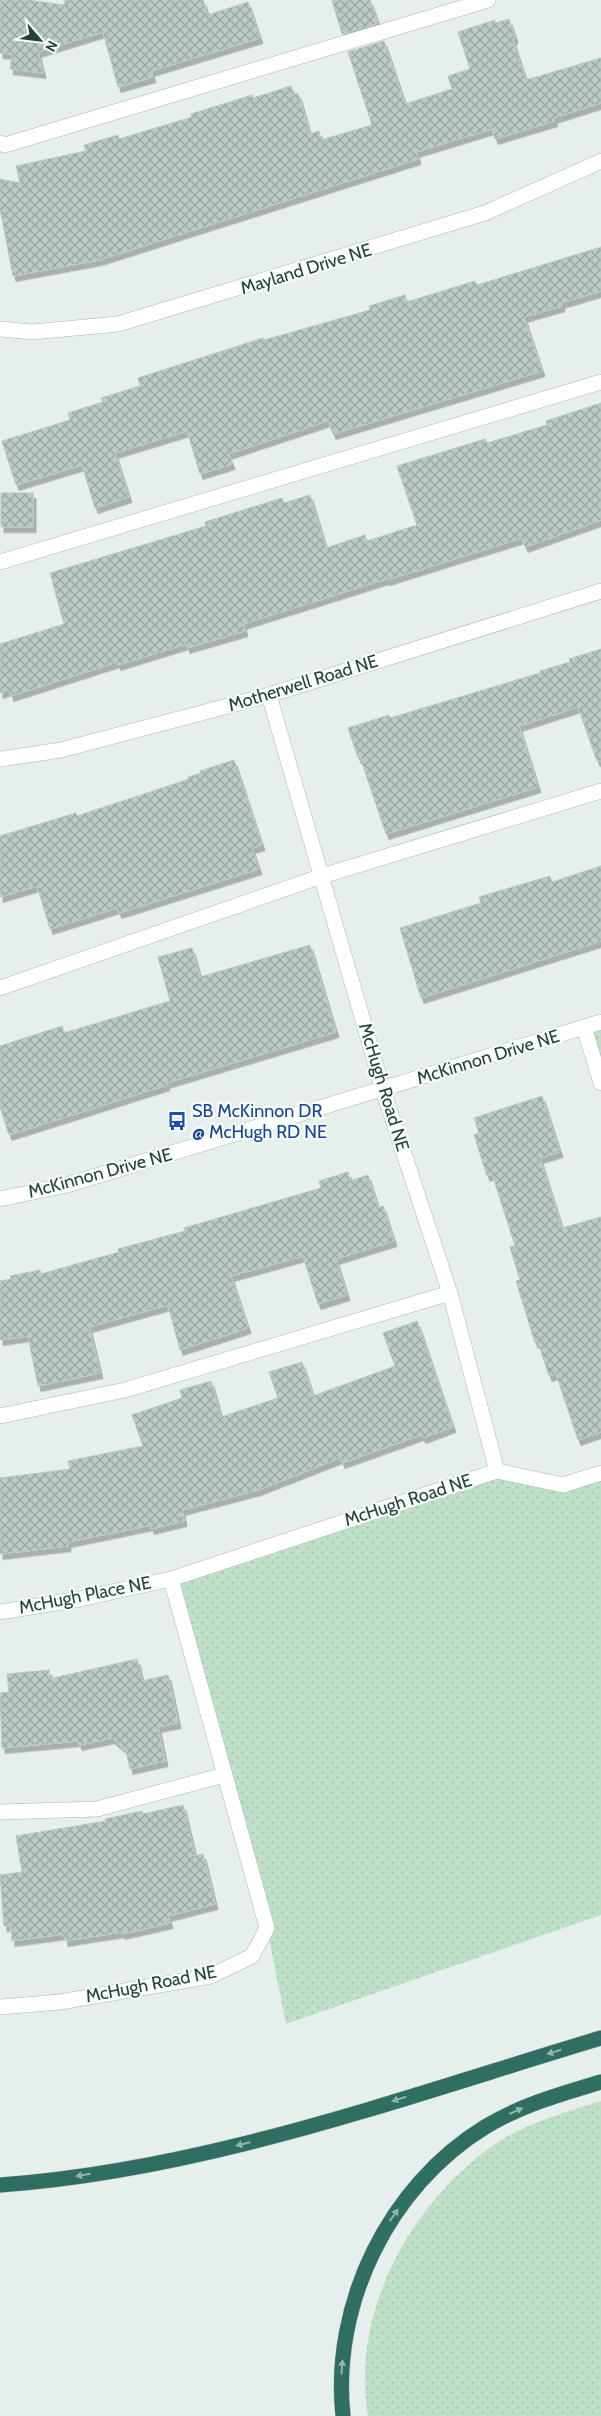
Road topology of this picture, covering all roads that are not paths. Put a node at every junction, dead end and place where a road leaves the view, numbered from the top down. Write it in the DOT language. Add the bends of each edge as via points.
graph roads {
  1 [pos="488,0"];
  2 [pos="0,144"];
  3 [pos="601,161"];
  4 [pos="0,329"];
  5 [pos="601,382"];
  6 [pos="0,562"];
  7 [pos="601,591"];
  8 [pos="269,695"];
  9 [pos="0,759"];
  10 [pos="601,791"];
  11 [pos="322,876"];
  12 [pos="0,988"];
  13 [pos="601,1022"];
  14 [pos="584,1027"];
  15 [pos="601,1083"];
  16 [pos="383,1090"];
  17 [pos="0,1199"];
  18 [pos="450,1293"];
  19 [pos="0,1416"];
  20 [pos="497,1470"];
  21 [pos="601,1473"];
  22 [pos="170,1579"];
  23 [pos="0,1612"];
  24 [pos="224,1775"];
  25 [pos="0,1812"];
  26 [pos="0,2007"];
  27 [pos="601,2038"];
  28 [pos="601,2082"];
  29 [pos="0,2185"];
  30 [pos="344,2416"];
  1 -- 2 [label="street"];
  3 -- 4 [label="street, Mayland Drive NE" via="485,213 118,324 32,332"];
  5 -- 6 [label="street"];
  7 -- 8 [label="street, Motherwell Road NE"];
  8 -- 9 [label="street, Motherwell Road NE" via="62,750"];
  8 -- 11 [label="street, McHugh Road NE"];
  10 -- 11 [label="street"];
  11 -- 12 [label="street"];
  11 -- 16 [label="street, McHugh Road NE"];
  13 -- 14 [label="street, McKinnon Drive NE"];
  14 -- 15 [label="street"];
  14 -- 16 [label="street, McKinnon Drive NE"];
  16 -- 17 [label="street, McKinnon Drive NE" via="67,1185"];
  16 -- 18 [label="street, McHugh Road NE"];
  18 -- 19 [label="street" via="125,1390"];
  18 -- 20 [label="street, McHugh Road NE"];
  20 -- 21 [label="street" via="563,1485"];
  20 -- 22 [label="street, McHugh Road NE"];
  22 -- 23 [label="street, McHugh Place NE"];
  22 -- 24 [label="street, McHugh Road NE"];
  24 -- 25 [label="street" via="97,1810"];
  24 -- 26 [label="street, McHugh Road NE" via="267,1928 252,1956 212,1976 60,2002"];
  27 -- 29 [label="highway, one-way" via="275,2137 157,2164"];
  30 -- 28 [label="highway, one-way" via="342,2365 359,2287 371,2254 405,2200 455,2150 484,2128 547,2098"];
}
